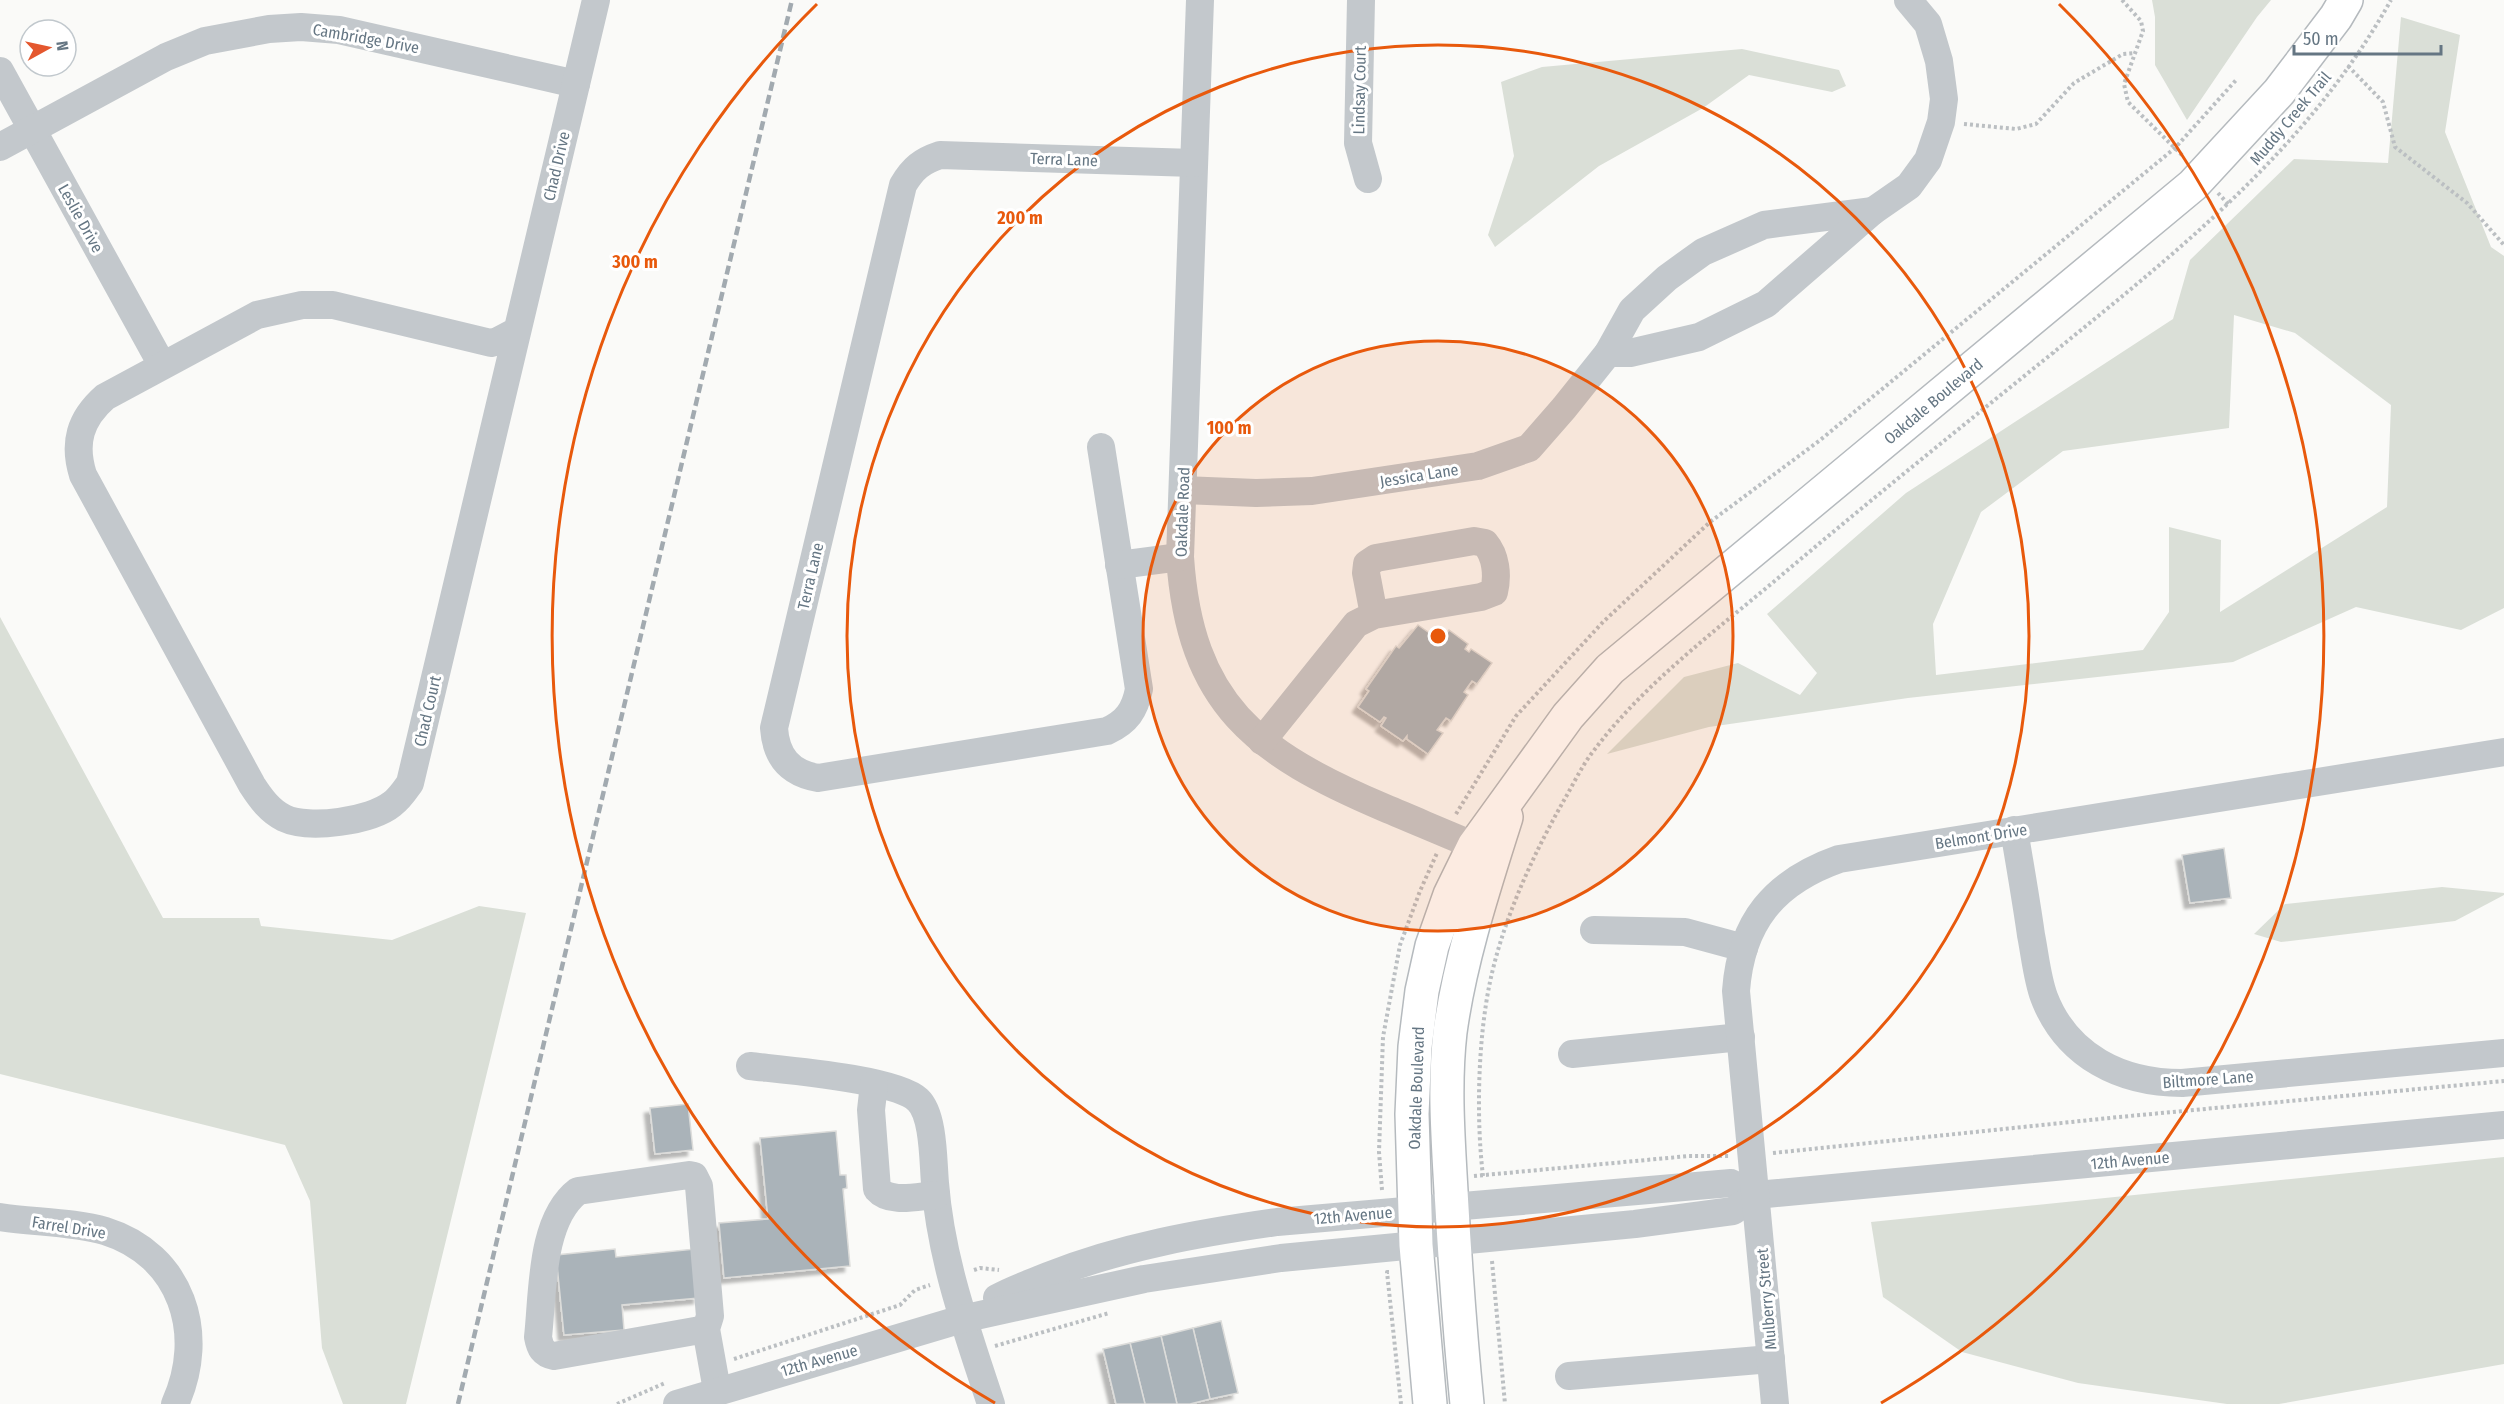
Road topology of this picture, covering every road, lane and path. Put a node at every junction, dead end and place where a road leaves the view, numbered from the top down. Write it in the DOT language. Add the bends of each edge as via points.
graph roads {
  1 [pos="596,0"];
  2 [pos="1200,0"];
  3 [pos="1360,0"];
  4 [pos="1908,0"];
  5 [pos="2122,0"];
  6 [pos="2346,0"];
  7 [pos="2391,0"];
  8 [pos="2135,53"];
  9 [pos="2348,66"];
  10 [pos="0,71"];
  11 [pos="2237,79"];
  12 [pos="576,84"];
  13 [pos="1941,122"];
  14 [pos="32,129"];
  15 [pos="0,147"];
  16 [pos="2175,148"];
  17 [pos="1194,163"];
  18 [pos="1368,180"];
  19 [pos="1874,211"];
  20 [pos="2504,245"];
  21 [pos="517,331"];
  22 [pos="1608,353"];
  23 [pos="162,365"];
  24 [pos="1101,447"];
  25 [pos="1183,490"];
  26 [pos="1180,557"];
  27 [pos="1119,565"];
  28 [pos="1374,615"];
  29 [pos="1262,741"];
  30 [pos="2504,752"];
  31 [pos="2014,831"];
  32 [pos="1472,844"];
  33 [pos="1594,930"];
  34 [pos="1744,948"];
  35 [pos="1741,1037"];
  36 [pos="2504,1053"];
  37 [pos="1572,1054"];
  38 [pos="750,1066"];
  39 [pos="2504,1081"];
  40 [pos="874,1084"];
  41 [pos="2504,1125"];
  42 [pos="1752,1155"];
  43 [pos="1483,1176"];
  44 [pos="1756,1195"];
  45 [pos="936,1196"];
  46 [pos="1486,1204"];
  47 [pos="1452,1207"];
  48 [pos="1399,1211"];
  49 [pos="0,1217"];
  50 [pos="1489,1239"];
  51 [pos="1454,1242"];
  52 [pos="1393,1255"];
  53 [pos="1116,1311"];
  54 [pos="963,1318"];
  55 [pos="706,1329"];
  56 [pos="974,1352"];
  57 [pos="1771,1359"];
  58 [pos="1569,1376"];
  59 [pos="717,1390"];
  60 [pos="176,1404"];
  61 [pos="677,1404"];
  62 [pos="991,1404"];
  63 [pos="1430,1404"];
  64 [pos="1467,1404"];
  65 [pos="1505,1404"];
  66 [pos="1775,1404"];
  1 -- 12 [label="street, Chad Drive"];
  2 -- 17 [label="street, Oakdale Road"];
  3 -- 18 [label="street, Lindsay Court" via="1358,143"];
  4 -- 13 [label="street, Jessica Lane" via="1928,24 1939,61 1944,99"];
  5 -- 8 [label="path" via="2140,21 2143,31"];
  6 -- 32 [label="main road, Oakdale Boulevard" via="2279,92 2193,185 1631,649 1568,716 1513,795"];
  7 -- 9 [label="path"];
  8 -- 13 [label="path" via="2123,54 2074,83 2036,124 2016,129"];
  8 -- 16 [label="path" via="2124,84 2128,102"];
  9 -- 20 [label="path, Muddy Creek Trail" via="2383,102 2395,147 2467,203"];
  9 -- 43 [label="path, Muddy Creek Trail" via="2268,166 2164,263 1665,673 1593,751 1518,891 1490,982 1479,1068"];
  10 -- 14 [label="street, Leslie Drive"];
  11 -- 16 [label="path"];
  12 -- 14 [label="street, Cambridge Drive" via="349,32 269,28 205,41 166,57"];
  12 -- 21 [label="street, Chad Drive"];
  13 -- 19 [label="street, Jessica Lane" via="1928,160 1909,186"];
  14 -- 15 [label="street, Cambridge Drive"];
  14 -- 23 [label="street, Leslie Drive"];
  16 -- 32 [label="path" via="1819,441 1710,522 1611,614 1516,716 1462,800"];
  17 -- 25 [label="street, Oakdale Road"];
  17 -- 27 [label="street, Terra Lane" via="940,155 912,170 903,184 774,728 781,757 791,768 818,778 1107,731 1120,725 1131,714 1139,689"];
  19 -- 22 [label="street, Jessica Lane" via="1766,304 1699,337 1630,353"];
  19 -- 22 [label="street, Jessica Lane" via="1764,225 1703,252 1632,310"];
  21 -- 23 [label="street, Chad Court" via="490,343 333,305 302,305 257,315"];
  21 -- 23 [label="street, Chad Court" via="410,783 402,795 381,811 315,825 282,818 261,800 83,475 77,450 86,417 105,397"];
  22 -- 25 [label="street, Jessica Lane" via="1529,448 1478,466 1312,491"];
  24 -- 27 [label="street, Terra Lane"];
  25 -- 26 [label="street, Oakdale Road"];
  26 -- 27 [label="street"];
  26 -- 29 [label="street, Oakdale Road" via="1189,626 1201,661 1233,712"];
  28 -- 29 [label="street" via="1356,624"];
  29 -- 32 [label="street, Oakdale Road" via="1338,788"];
  30 -- 31 [label="street, Belmont Drive"];
  31 -- 34 [label="street, Belmont Drive" via="1839,859 1814,868 1774,897 1758,917"];
  31 -- 36 [label="street, Biltmore Lane" via="2044,998 2073,1043 2110,1069 2133,1078 2182,1083"];
  32 -- 47 [label="main road, Oakdale Boulevard" via="1470,938 1450,1030 1446,1071"];
  32 -- 48 [label="main road, Oakdale Boulevard" via="1432,946 1422,991"];
  32 -- 48 [label="path" via="1420,891 1400,945 1383,1037 1378,1152"];
  33 -- 34 [label="street" via="1685,932"];
  34 -- 35 [label="street, Belmont Drive" via="1736,991"];
  35 -- 37 [label="street"];
  35 -- 42 [label="street, Belmont Drive"];
  38 -- 40 [label="street"];
  39 -- 42 [label="path"];
  40 -- 45 [label="street" via="906,1091 926,1110"];
  40 -- 45 [label="street" via="871,1110 878,1189 892,1198"];
  41 -- 44 [label="street, 12th Avenue"];
  42 -- 43 [label="path" via="1689,1156"];
  42 -- 44 [label="street, Belmont Drive"];
  43 -- 46 [label="path, Muddy Creek Trail"];
  44 -- 46 [label="street, 12th Avenue" via="1731,1183"];
  44 -- 50 [label="street, 12th Avenue" via="1734,1211"];
  44 -- 57 [label="street, Mulberry Street"];
  45 -- 54 [label="street" via="950,1278"];
  46 -- 47 [label="street, 12th Avenue"];
  47 -- 48 [label="street, 12th Avenue"];
  47 -- 51 [label="main road, Oakdale Boulevard"];
  48 -- 52 [label="main road, Oakdale Boulevard"];
  48 -- 54 [label="street, 12th Avenue" via="1218,1230 1123,1251 1008,1292"];
  49 -- 60 [label="street, Farrel Drive" via="92,1228 123,1238 150,1256 175,1288 189,1331 189,1364"];
  50 -- 51 [label="street, 12th Avenue"];
  50 -- 65 [label="path"];
  51 -- 52 [label="street, 12th Avenue"];
  51 -- 64 [label="main road, Oakdale Boulevard"];
  52 -- 54 [label="street, 12th Avenue" via="1281,1258 1144,1279"];
  52 -- 63 [label="main road, Oakdale Boulevard"];
  53 -- 56 [label="path"];
  54 -- 56 [label="street"];
  54 -- 59 [label="street, 12th Avenue"];
  55 -- 55 [label="street" via="710,1316 699,1186 694,1176 578,1191 569,1198 549,1238 538,1337 547,1355"];
  55 -- 59 [label="street"];
  56 -- 62 [label="street"];
  57 -- 58 [label="street"];
  57 -- 66 [label="street, Mulberry Street"];
  59 -- 61 [label="street, 12th Avenue"];
}
